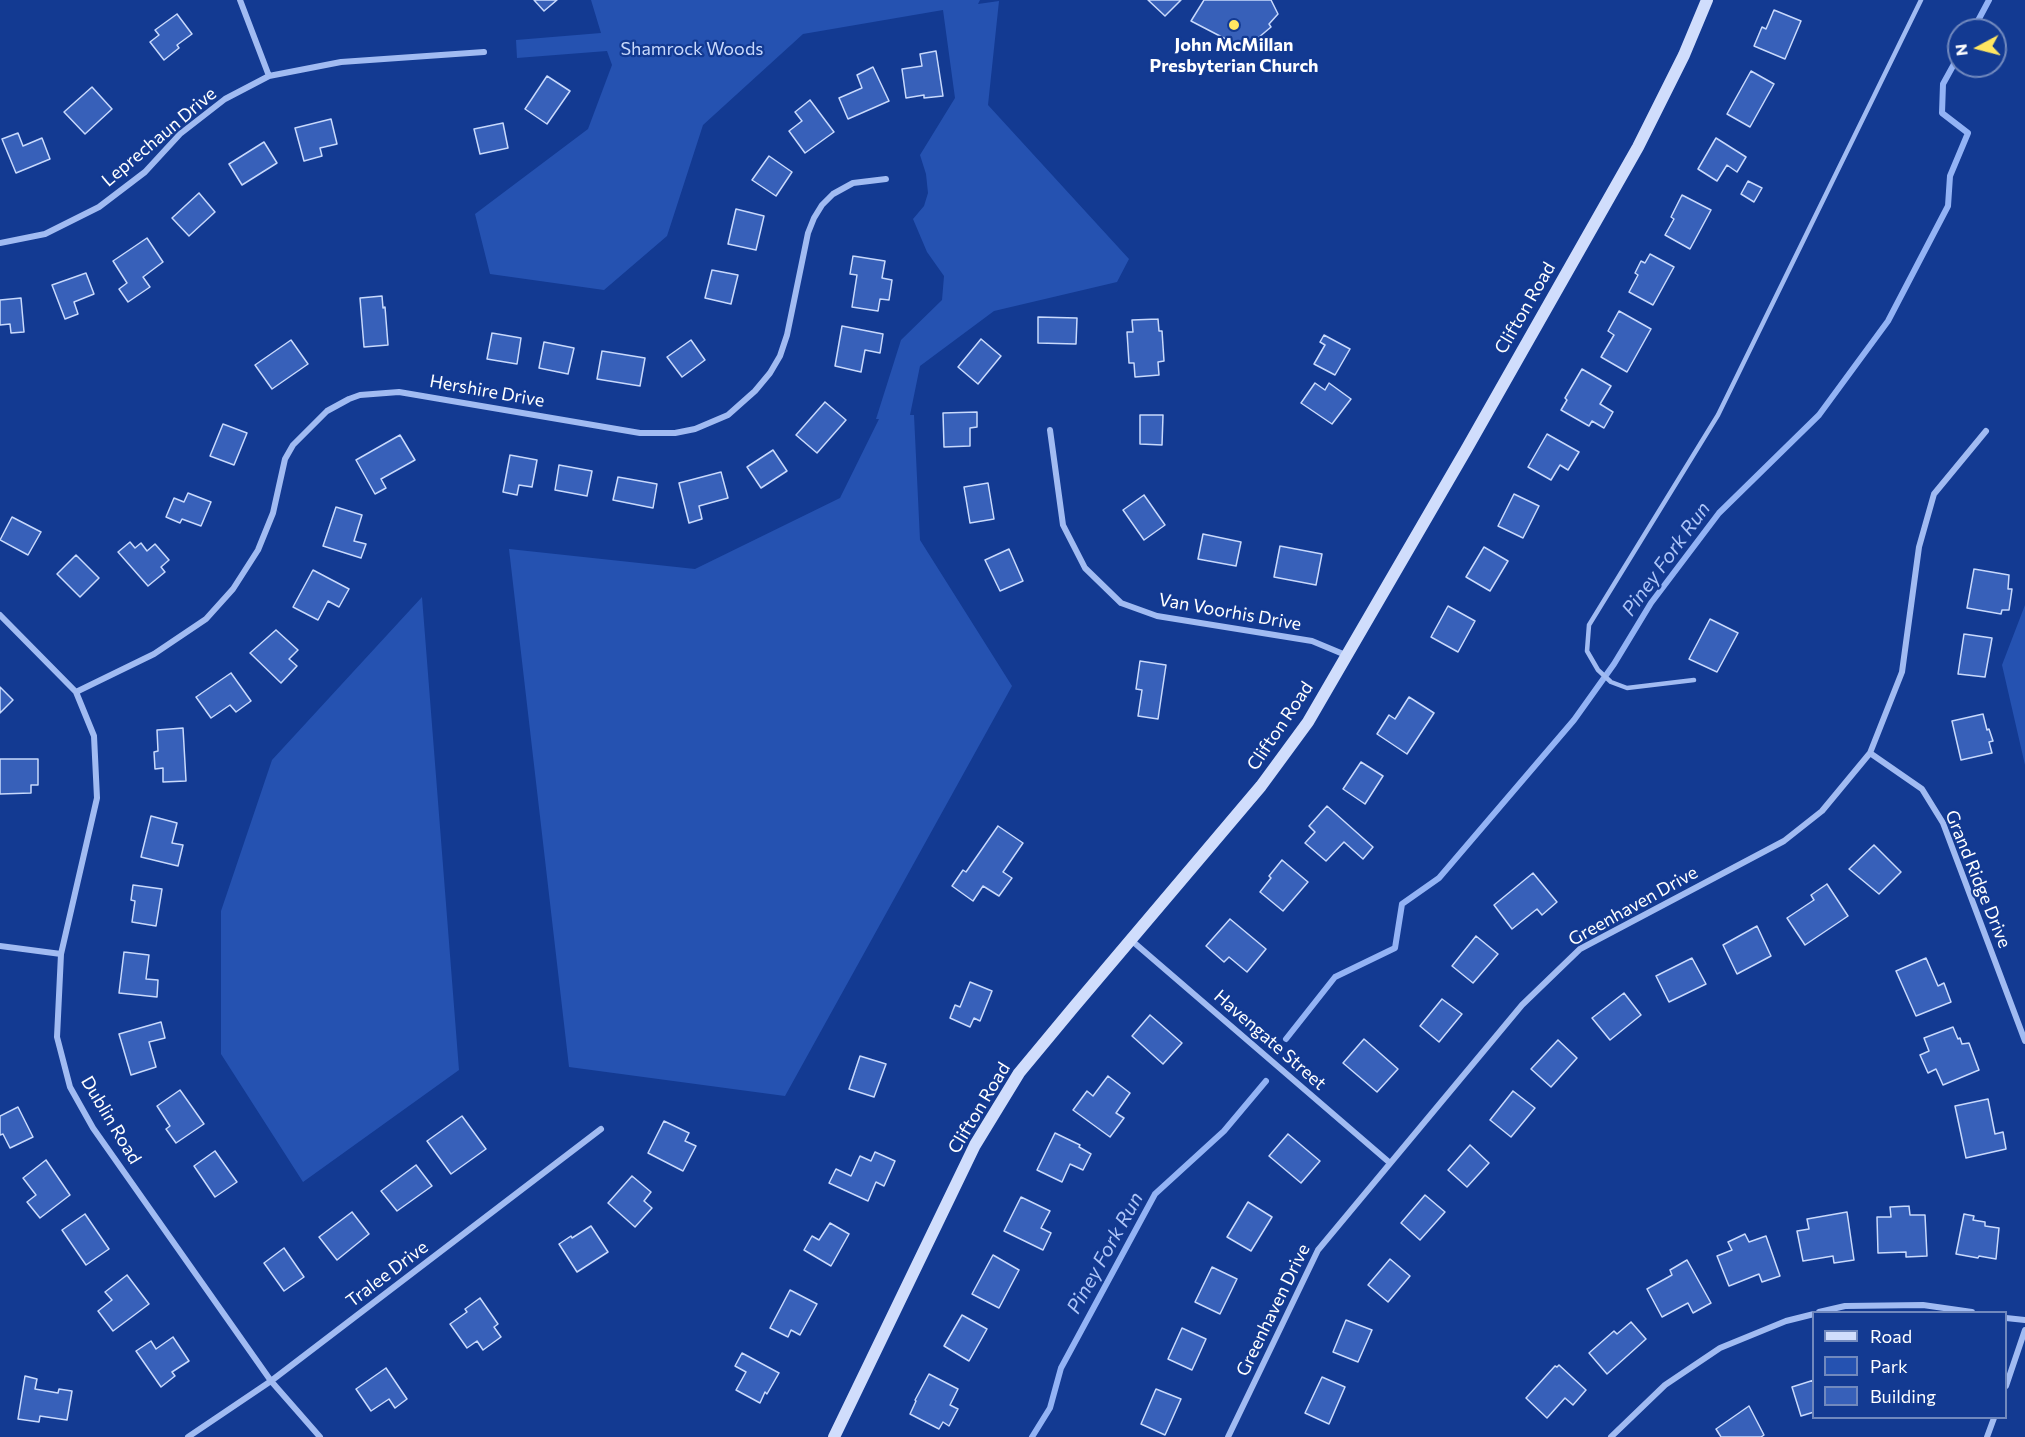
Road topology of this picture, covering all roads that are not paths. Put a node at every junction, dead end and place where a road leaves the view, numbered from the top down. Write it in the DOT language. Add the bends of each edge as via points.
graph roads {
  1 [pos="240,0"];
  2 [pos="1707,0"];
  3 [pos="1921,0"];
  4 [pos="484,52"];
  5 [pos="269,76"];
  6 [pos="886,179"];
  7 [pos="0,243"];
  8 [pos="1050,430"];
  9 [pos="1986,431"];
  10 [pos="0,615"];
  11 [pos="1348,656"];
  12 [pos="1694,681"];
  13 [pos="76,692"];
  14 [pos="1870,753"];
  15 [pos="1131,939"];
  16 [pos="0,946"];
  17 [pos="61,954"];
  18 [pos="2025,1041"];
  19 [pos="601,1129"];
  20 [pos="1390,1163"];
  21 [pos="1823,1311"];
  22 [pos="1965,1311"];
  23 [pos="1812,1314"];
  24 [pos="2007,1317"];
  25 [pos="2025,1320"];
  26 [pos="2025,1330"];
  27 [pos="271,1381"];
  28 [pos="2007,1383"];
  29 [pos="1994,1419"];
  30 [pos="188,1437"];
  31 [pos="320,1437"];
  32 [pos="834,1437"];
  33 [pos="1228,1437"];
  34 [pos="1611,1437"];
  35 [pos="1987,1437"];
  1 -- 5 [label="street"];
  2 -- 11 [label="main road, Clifton Road" via="1680,65 1638,147"];
  3 -- 12 [label="lane" via="1718,415 1589,625 1587,651 1598,670 1611,681 1627,688"];
  4 -- 5 [label="street, Leprechaun Drive" via="341,62"];
  5 -- 7 [label="street, Leprechaun Drive" via="225,99 180,134 145,172 99,207 45,234"];
  6 -- 13 [label="street, Hershire Drive" via="853,183 822,204 808,233 780,356 755,391 728,415 695,429 640,434 407,392 380,392 349,399 327,411 293,445 285,459 273,513 258,550 233,589 206,619 154,654"];
  8 -- 11 [label="street, Van Voorhis Drive" via="1063,525 1085,568 1121,603 1157,616 1312,641"];
  9 -- 14 [label="street, Greenhaven Drive" via="1934,494 1919,547 1902,672"];
  10 -- 13 [label="street, Dublin Road"];
  11 -- 15 [label="main road, Clifton Road" via="1286,754"];
  13 -- 17 [label="street, Dublin Road" via="94,736 97,798"];
  14 -- 18 [label="street, Grand Ridge Drive" via="1922,789 1943,823"];
  14 -- 20 [label="street, Greenhaven Drive" via="1822,811 1784,841 1580,949 1522,1005"];
  15 -- 20 [label="street, Havengate Street"];
  15 -- 32 [label="main road, Clifton Road" via="1019,1073 989,1121"];
  16 -- 17 [label="street"];
  17 -- 27 [label="street, Dublin Road" via="57,1037 70,1087 93,1128"];
  19 -- 27 [label="street, Tralee Drive"];
  20 -- 33 [label="street, Greenhaven Drive" via="1318,1250"];
  21 -- 22 [label="street" via="1845,1306 1923,1305"];
  23 -- 34 [label="street" via="1720,1348 1665,1385"];
  24 -- 25 [label="street"];
  26 -- 28 [label="street"];
  27 -- 30 [label="street, Tralee Drive"];
  27 -- 31 [label="street, Dublin Road"];
  29 -- 35 [label="street"];
}
